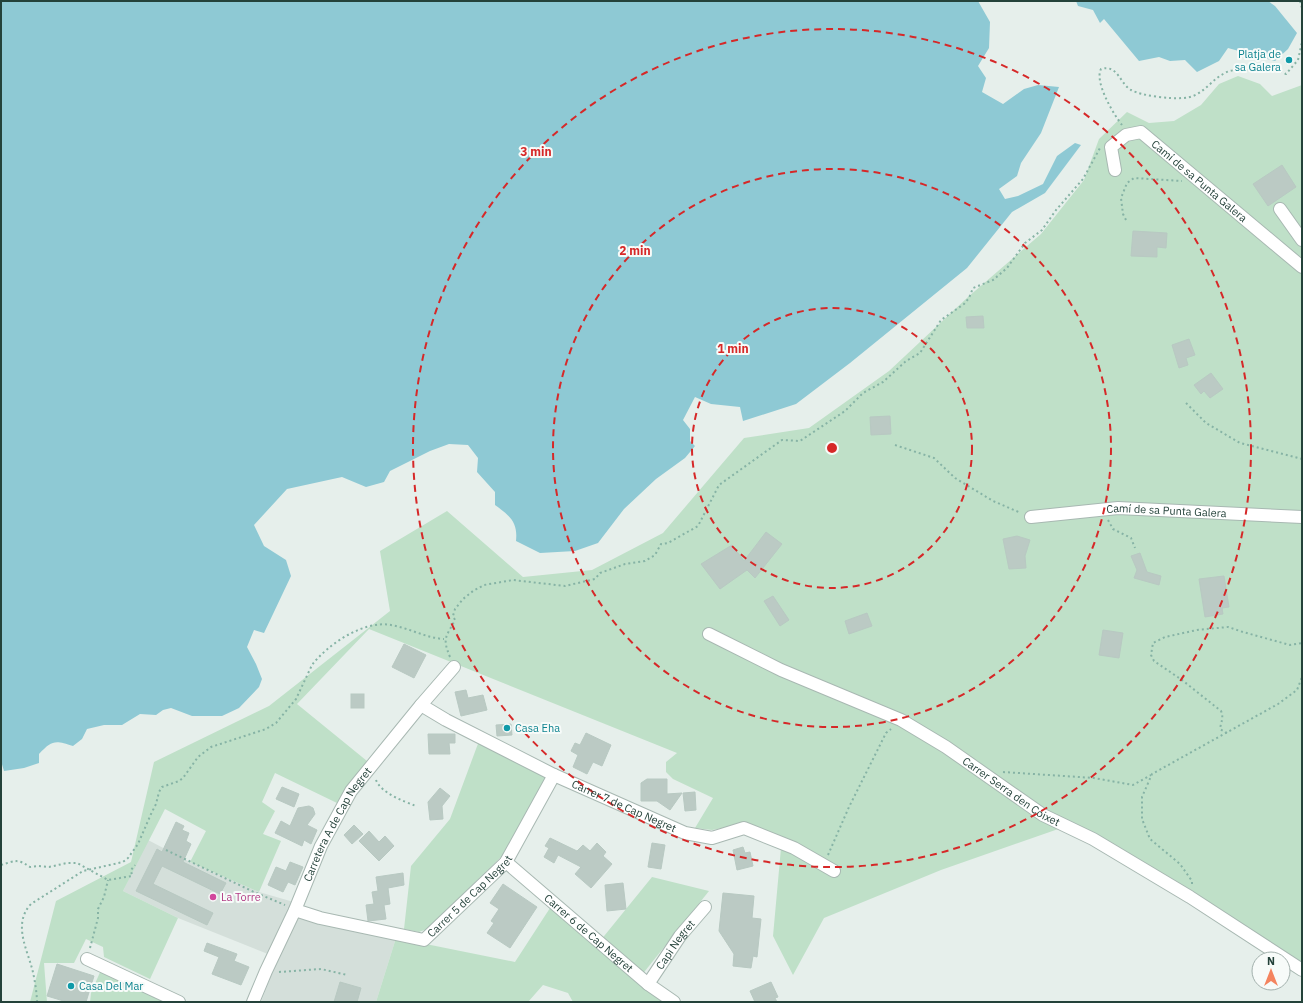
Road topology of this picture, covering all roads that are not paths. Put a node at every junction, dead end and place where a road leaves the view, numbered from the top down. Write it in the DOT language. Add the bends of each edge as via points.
graph roads {
  1 [pos="1115,170"];
  2 [pos="1280,209"];
  3 [pos="1302,240"];
  4 [pos="1302,267"];
  5 [pos="1031,517"];
  6 [pos="1302,517"];
  7 [pos="710,634"];
  8 [pos="454,667"];
  9 [pos="421,705"];
  10 [pos="554,775"];
  11 [pos="506,862"];
  12 [pos="834,871"];
  13 [pos="705,907"];
  14 [pos="295,910"];
  15 [pos="87,959"];
  16 [pos="1302,970"];
  17 [pos="648,984"];
  18 [pos="179,1002"];
  19 [pos="253,1002"];
  20 [pos="674,1002"];
  1 -- 4 [label="street, Camí de sa Punta Galera" via="1111,147 1126,135 1141,132"];
  2 -- 3 [label="street"];
  5 -- 6 [label="street, Camí de sa Punta Galera" via="1118,508"];
  7 -- 16 [label="street, Carrer Serra den Coixet" via="781,670 901,720 946,747 1043,814 1093,839 1190,897"];
  8 -- 9 [label="street, Carretera A de Cap Negret"];
  9 -- 10 [label="street, Carrer 7 de Cap Negret"];
  9 -- 14 [label="street, Carretera A de Cap Negret" via="351,791 321,846"];
  10 -- 11 [label="street, Carrer 5 de Cap Negret"];
  10 -- 12 [label="street, Carrer 7 de Cap Negret" via="685,833 712,838 744,828 794,848"];
  11 -- 14 [label="street, Carrer 5 de Cap Negret" via="424,940 320,918"];
  11 -- 17 [label="street, Carrer 6 de Cap Negret"];
  13 -- 17 [label="street, Capi Negret" via="680,936"];
  14 -- 19 [label="street, Carretera A de Cap Negret"];
  15 -- 18 [label="street"];
  17 -- 20 [label="street, Carrer 6 de Cap Negret"];
}
